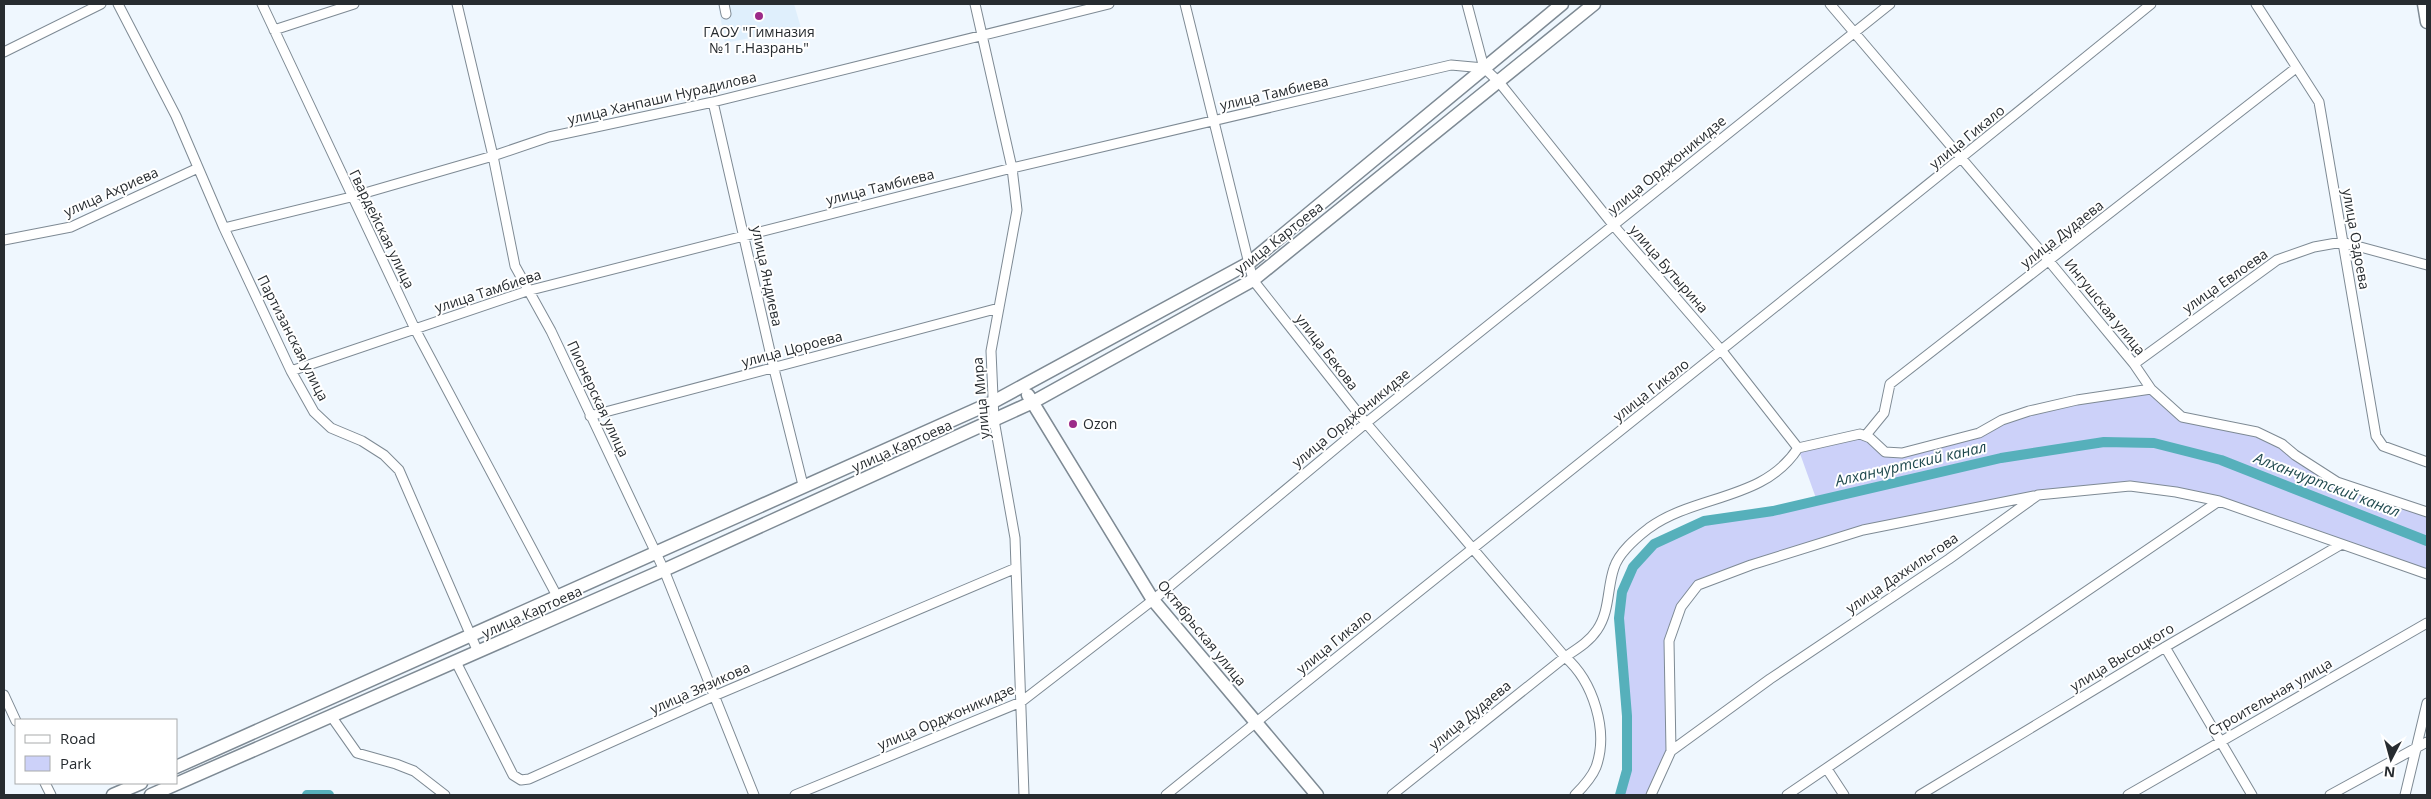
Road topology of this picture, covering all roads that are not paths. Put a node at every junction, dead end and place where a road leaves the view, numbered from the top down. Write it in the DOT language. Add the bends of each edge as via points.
graph roads {
  1 [pos="101,4"];
  2 [pos="118,4"];
  3 [pos="262,4"];
  4 [pos="354,4"];
  5 [pos="457,4"];
  6 [pos="724,4"];
  7 [pos="975,4"];
  8 [pos="1109,4"];
  9 [pos="1185,4"];
  10 [pos="1467,4"];
  11 [pos="1562,4"];
  12 [pos="1594,4"];
  13 [pos="1830,4"];
  14 [pos="1890,4"];
  15 [pos="2151,4"];
  16 [pos="2256,4"];
  17 [pos="2424,4"];
  18 [pos="726,14"];
  19 [pos="2427,22"];
  20 [pos="274,30"];
  21 [pos="1853,33"];
  22 [pos="982,37"];
  23 [pos="4,52"];
  24 [pos="1484,68"];
  25 [pos="2296,68"];
  26 [pos="1499,82"];
  27 [pos="713,102"];
  28 [pos="1215,120"];
  29 [pos="493,156"];
  30 [pos="1961,160"];
  31 [pos="198,168"];
  32 [pos="1012,168"];
  33 [pos="351,197"];
  34 [pos="1614,226"];
  35 [pos="224,228"];
  36 [pos="745,236"];
  37 [pos="4,240"];
  38 [pos="2342,242"];
  39 [pos="2049,261"];
  40 [pos="1248,263"];
  41 [pos="2427,265"];
  42 [pos="1253,280"];
  43 [pos="527,291"];
  44 [pos="999,308"];
  45 [pos="415,329"];
  46 [pos="1722,352"];
  47 [pos="2134,364"];
  48 [pos="774,368"];
  49 [pos="291,371"];
  50 [pos="1022,386"];
  51 [pos="2151,389"];
  52 [pos="992,402"];
  53 [pos="1033,402"];
  54 [pos="590,416"];
  55 [pos="994,420"];
  56 [pos="1366,423"];
  57 [pos="1866,435"];
  58 [pos="1798,448"];
  59 [pos="2427,462"];
  60 [pos="803,485"];
  61 [pos="2038,495"];
  62 [pos="2220,501"];
  63 [pos="2427,512"];
  64 [pos="2340,544"];
  65 [pos="1471,548"];
  66 [pos="655,552"];
  67 [pos="1016,568"];
  68 [pos="664,570"];
  69 [pos="2427,574"];
  70 [pos="557,596"];
  71 [pos="1153,600"];
  72 [pos="2427,623"];
  73 [pos="470,635"];
  74 [pos="2165,647"];
  75 [pos="478,652"];
  76 [pos="1565,657"];
  77 [pos="456,662"];
  78 [pos="4,695"];
  79 [pos="714,696"];
  80 [pos="1021,702"];
  81 [pos="2427,703"];
  82 [pos="331,716"];
  83 [pos="15,719"];
  84 [pos="1256,722"];
  85 [pos="2221,741"];
  86 [pos="2427,742"];
  87 [pos="2417,749"];
  88 [pos="1671,751"];
  89 [pos="178,766"];
  90 [pos="1826,769"];
  91 [pos="178,783"];
  92 [pos="139,784"];
  93 [pos="176,784"];
  94 [pos="113,795"];
  95 [pos="151,795"];
  96 [pos="445,795"];
  97 [pos="754,795"];
  98 [pos="795,795"];
  99 [pos="1024,795"];
  100 [pos="1166,795"];
  101 [pos="1317,795"];
  102 [pos="1392,795"];
  103 [pos="1575,795"];
  104 [pos="1651,795"];
  105 [pos="1787,795"];
  106 [pos="1844,795"];
  107 [pos="1920,795"];
  108 [pos="2128,795"];
  109 [pos="2252,795"];
  110 [pos="2330,795"];
  111 [pos="2405,795"];
  1 -- 23 [label="street"];
  2 -- 31 [label="street, Партизанская улица" via="176,116"];
  3 -- 20 [label="street, Гвардейская улица"];
  4 -- 20 [label="street"];
  5 -- 29 [label="street, Пионерская улица"];
  6 -- 18 [label="street"];
  7 -- 22 [label="street, улица Мира"];
  8 -- 22 [label="street, улица Ханпаши Нурадилова"];
  9 -- 28 [label="street, улица Бекова"];
  10 -- 24 [label="street"];
  11 -- 24 [label="main road, улица Картоева"];
  12 -- 26 [label="main road, улица Картоева"];
  13 -- 21 [label="street, Ингушская улица"];
  14 -- 21 [label="street, улица Орджоникидзе"];
  15 -- 30 [label="street, улица Гикало"];
  16 -- 25 [label="street, улица Оздоева"];
  17 -- 19 [label="main road"];
  20 -- 33 [label="street, Гвардейская улица"];
  21 -- 30 [label="street, Ингушская улица"];
  21 -- 34 [label="street, улица Орджоникидзе"];
  22 -- 27 [label="street, улица Ханпаши Нурадилова"];
  22 -- 32 [label="street, улица Мира"];
  24 -- 26 [label="street, улица Бутырина"];
  24 -- 28 [label="street, улица Тамбиева" via="1451,65"];
  24 -- 40 [label="main road, улица Картоева"];
  25 -- 38 [label="street, улица Оздоева" via="2319,102"];
  25 -- 39 [label="street, улица Дудаева"];
  26 -- 34 [label="street, улица Бутырина"];
  26 -- 42 [label="main road, улица Картоева"];
  27 -- 29 [label="street, улица Ханпаши Нурадилова" via="549,137"];
  27 -- 36 [label="street, улица Яндиева"];
  28 -- 32 [label="street, улица Тамбиева"];
  28 -- 40 [label="street, улица Бекова"];
  29 -- 33 [label="street, улица Ханпаши Нурадилова"];
  29 -- 43 [label="street, Пионерская улица" via="515,266"];
  30 -- 39 [label="street, Ингушская улица"];
  30 -- 46 [label="street, улица Гикало"];
  31 -- 35 [label="street, Партизанская улица"];
  31 -- 37 [label="street, улица Ахриева" via="71,227"];
  32 -- 36 [label="street, улица Тамбиева"];
  32 -- 44 [label="street, улица Мира" via="1017,210"];
  33 -- 35 [label="street, улица Ханпаши Нурадилова"];
  33 -- 45 [label="street, Гвардейская улица"];
  34 -- 46 [label="street, улица Бутырина"];
  34 -- 56 [label="street, улица Орджоникидзе"];
  35 -- 49 [label="street, Партизанская улица"];
  36 -- 43 [label="street, улица Тамбиева"];
  36 -- 48 [label="street, улица Яндиева"];
  38 -- 41 [label="street"];
  38 -- 47 [label="street, улица Евлоева" via="2314,247 2277,260"];
  38 -- 59 [label="street, улица Оздоева" via="2376,436 2383,446"];
  39 -- 47 [label="street, Ингушская улица"];
  39 -- 57 [label="street, улица Дудаева" via="1890,384 1884,413"];
  40 -- 42 [label="street, улица Бекова"];
  40 -- 50 [label="main road, улица Картоева"];
  42 -- 53 [label="main road, улица Картоева"];
  42 -- 56 [label="street, улица Бекова"];
  43 -- 45 [label="street, улица Тамбиева"];
  43 -- 54 [label="street, Пионерская улица" via="551,331"];
  44 -- 48 [label="street, улица Цороева"];
  44 -- 52 [label="street, улица Мира" via="990,351"];
  45 -- 49 [label="street, улица Тамбиева"];
  45 -- 70 [label="street, Гвардейская улица"];
  46 -- 58 [label="street, улица Бутырина"];
  46 -- 65 [label="street, улица Гикало"];
  47 -- 51 [label="street, Ингушская улица"];
  48 -- 54 [label="street, улица Цороева"];
  48 -- 60 [label="street, улица Яндиева"];
  49 -- 73 [label="street, Партизанская улица" via="314,412 331,428 362,440 399,470"];
  50 -- 52 [label="main road, улица Картоева"];
  50 -- 53 [label="main road, Октябрьская улица"];
  51 -- 57 [label="street" via="2029,411 2002,420 1980,433 1902,453 1885,452"];
  51 -- 63 [label="street, Ингушская улица" via="2182,417 2257,432 2282,444 2337,482"];
  52 -- 55 [label="street, улица Мира"];
  52 -- 60 [label="main road, улица Картоева"];
  53 -- 55 [label="main road, улица Картоева"];
  53 -- 71 [label="main road, Октябрьская улица"];
  54 -- 66 [label="street, Пионерская улица"];
  55 -- 67 [label="street, улица Мира"];
  55 -- 68 [label="main road, улица Картоева"];
  56 -- 65 [label="street, улица Бекова"];
  56 -- 71 [label="street, улица Орджоникидзе"];
  57 -- 58 [label="street"];
  58 -- 76 [label="street, улица Дудаева" via="1779,472 1767,479 1681,511 1650,528 1624,549 1614,567 1605,613 1597,630"];
  60 -- 66 [label="main road, улица Картоева"];
  61 -- 62 [label="street" via="2130,486"];
  61 -- 88 [label="street, улица Дахкильгова"];
  61 -- 88 [label="street" via="1864,530 1698,585 1681,607 1669,641"];
  62 -- 64 [label="street"];
  62 -- 90 [label="street"];
  64 -- 69 [label="street"];
  64 -- 74 [label="street, улица Высоцкого"];
  65 -- 76 [label="street, улица Бекова"];
  65 -- 84 [label="street, улица Гикало"];
  66 -- 68 [label="street, Пионерская улица"];
  66 -- 70 [label="main road, улица Картоева"];
  67 -- 79 [label="street, улица Зязикова"];
  67 -- 80 [label="street, улица Мира"];
  68 -- 75 [label="main road, улица Картоева"];
  68 -- 79 [label="street, Пионерская улица"];
  70 -- 73 [label="main road, улица Картоева"];
  71 -- 80 [label="street, улица Орджоникидзе"];
  71 -- 84 [label="main road, Октябрьская улица"];
  72 -- 85 [label="street, Строительная улица"];
  73 -- 75 [label="street, Партизанская улица"];
  73 -- 89 [label="main road, улица Картоева"];
  74 -- 85 [label="street"];
  74 -- 107 [label="street, улица Высоцкого"];
  75 -- 77 [label="main road, улица Картоева"];
  76 -- 102 [label="street, улица Дудаева"];
  76 -- 103 [label="street, улица Бекова" via="1587,682 1600,734 1595,768"];
  77 -- 79 [label="street, улица Зязикова" via="513,775 521,780"];
  77 -- 82 [label="main road, улица Картоева"];
  78 -- 83 [label="street"];
  79 -- 97 [label="street, Пионерская улица"];
  80 -- 98 [label="street, улица Орджоникидзе"];
  80 -- 99 [label="street, улица Мира"];
  81 -- 87 [label="street"];
  82 -- 91 [label="main road, улица Картоева"];
  82 -- 96 [label="street" via="357,753 414,771"];
  84 -- 100 [label="street, улица Гикало"];
  84 -- 101 [label="main road, Октябрьская улица"];
  85 -- 108 [label="street, Строительная улица"];
  85 -- 109 [label="street"];
  86 -- 87 [label="street"];
  87 -- 110 [label="street"];
  87 -- 111 [label="street"];
  88 -- 104 [label="street, улица Дахкильгова"];
  90 -- 105 [label="street"];
  90 -- 106 [label="street"];
  92 -- 94 [label="main road"];
  93 -- 95 [label="main road, улица Картоева"];
}
